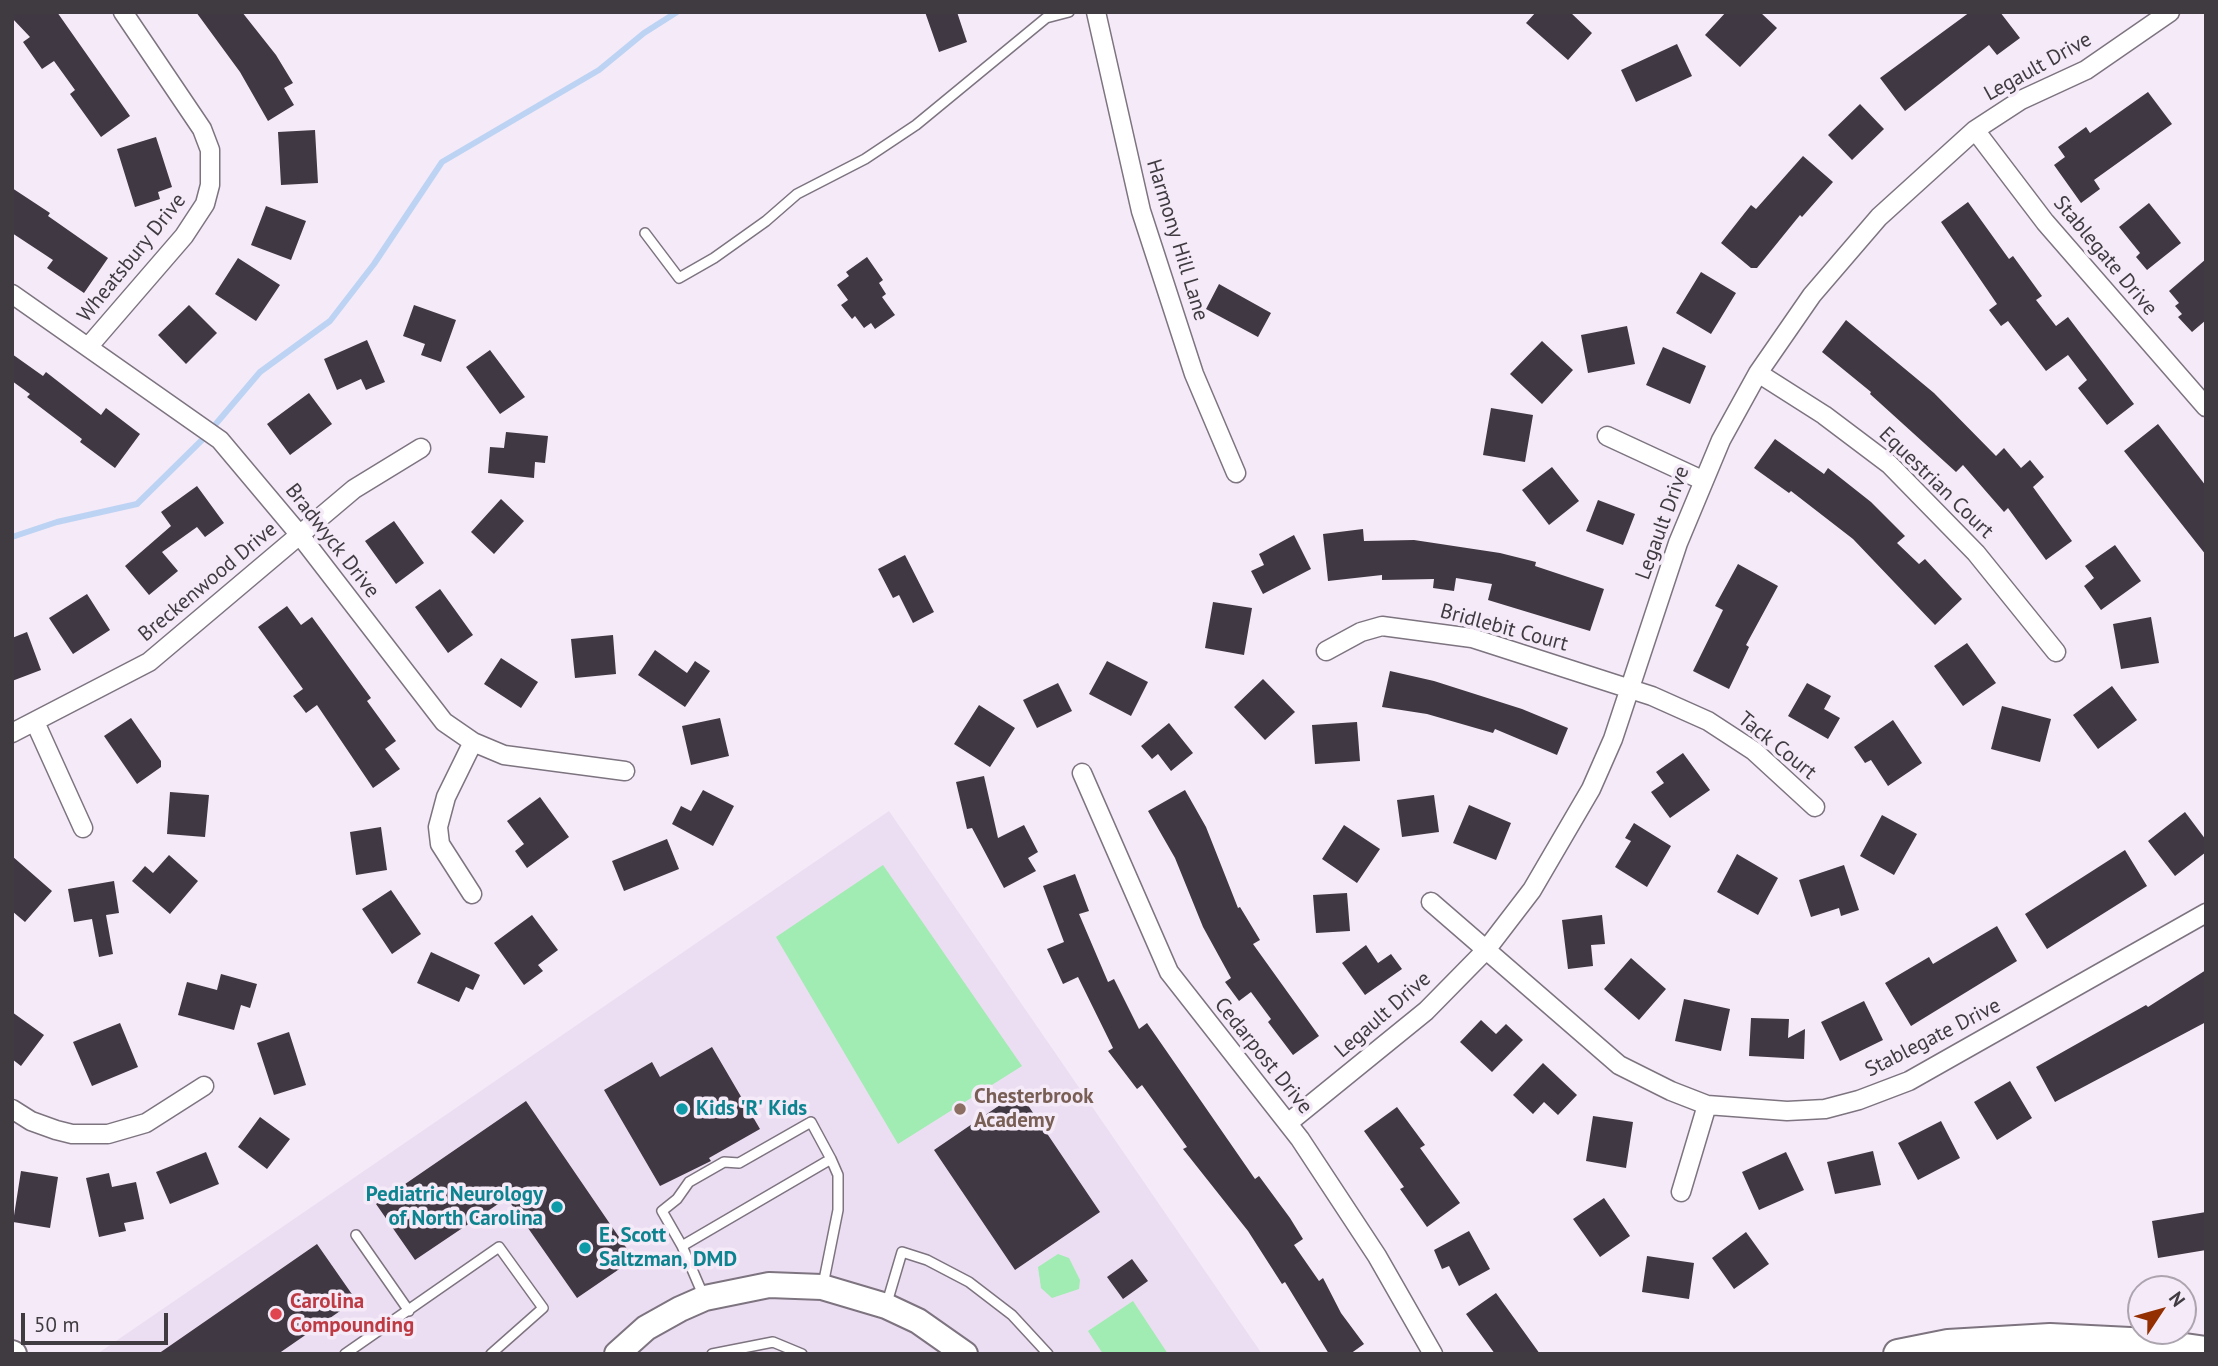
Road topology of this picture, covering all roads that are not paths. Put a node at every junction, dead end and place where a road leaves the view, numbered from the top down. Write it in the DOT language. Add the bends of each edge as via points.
graph roads {
  1 [pos="123,12"];
  2 [pos="1069,12"];
  3 [pos="1096,12"];
  4 [pos="2170,12"];
  5 [pos="1975,130"];
  6 [pos="645,233"];
  7 [pos="12,295"];
  8 [pos="89,346"];
  9 [pos="1758,373"];
  10 [pos="2206,407"];
  11 [pos="1607,436"];
  12 [pos="421,447"];
  13 [pos="1236,473"];
  14 [pos="1702,480"];
  15 [pos="299,534"];
  16 [pos="1326,651"];
  17 [pos="2056,652"];
  18 [pos="1631,690"];
  19 [pos="35,722"];
  20 [pos="12,733"];
  21 [pos="473,742"];
  22 [pos="625,771"];
  23 [pos="1082,773"];
  24 [pos="1815,807"];
  25 [pos="83,828"];
  26 [pos="472,894"];
  27 [pos="1431,902"];
  28 [pos="2206,913"];
  29 [pos="1486,950"];
  30 [pos="204,1086"];
  31 [pos="1707,1105"];
  32 [pos="12,1109"];
  33 [pos="1288,1123"];
  34 [pos="831,1159"];
  35 [pos="1681,1192"];
  36 [pos="356,1235"];
  37 [pos="682,1246"];
  38 [pos="822,1287"];
  39 [pos="705,1298"];
  40 [pos="886,1306"];
  41 [pos="408,1311"];
  42 [pos="2206,1351"];
  43 [pos="345,1354"];
  44 [pos="491,1354"];
  45 [pos="617,1354"];
  46 [pos="712,1354"];
  47 [pos="802,1354"];
  48 [pos="965,1354"];
  49 [pos="1048,1354"];
  50 [pos="1433,1354"];
  51 [pos="1898,1354"];
  1 -- 8 [label="street, Wheatsbury Drive" via="202,129 209,150 210,185 205,204 184,236"];
  2 -- 6 [label="lane" via="1046,18 916,125 865,159 797,194 766,221 679,278"];
  3 -- 13 [label="street, Harmony Hill Lane" via="1140,211 1194,374"];
  4 -- 5 [label="street, Legault Drive" via="2086,70 2021,100"];
  5 -- 9 [label="street, Legault Drive" via="1910,186 1844,256"];
  5 -- 10 [label="street, Stablegate Drive" via="2045,222"];
  7 -- 8 [label="street, Bradwyck Drive"];
  8 -- 15 [label="street, Bradwyck Drive" via="220,440"];
  9 -- 14 [label="street, Legault Drive"];
  9 -- 17 [label="street, Equestrian Court" via="1889,464 1976,553"];
  11 -- 14 [label="street"];
  12 -- 15 [label="street, Breckenwood Drive" via="354,489"];
  14 -- 18 [label="street, Legault Drive"];
  15 -- 19 [label="street, Breckenwood Drive" via="149,662"];
  15 -- 21 [label="street, Bradwyck Drive" via="425,700 444,722"];
  16 -- 18 [label="street, Bridlebit Court" via="1382,626 1434,631 1472,638"];
  18 -- 24 [label="street, Tack Court" via="1732,735 1780,772"];
  18 -- 29 [label="street, Legault Drive" via="1596,776 1563,840"];
  19 -- 20 [label="street, Breckenwood Drive"];
  19 -- 25 [label="street"];
  21 -- 22 [label="street, Bradwyck Drive" via="514,757"];
  21 -- 26 [label="street" via="446,797 438,827 440,844"];
  23 -- 33 [label="street, Cedarpost Drive" via="1170,972"];
  27 -- 29 [label="street, Stablegate Drive"];
  28 -- 31 [label="street, Stablegate Drive" via="1885,1092 1800,1110 1752,1111"];
  29 -- 31 [label="street, Stablegate Drive" via="1619,1065"];
  29 -- 33 [label="street, Legault Drive" via="1397,1038"];
  30 -- 32 [label="street" via="146,1123 101,1134 72,1134"];
  31 -- 35 [label="street"];
  33 -- 50 [label="street, Cedarpost Drive" via="1341,1198"];
  34 -- 37 [label="lane"];
  34 -- 37 [label="lane" via="811,1122 739,1163 724,1162 689,1182 662,1211"];
  34 -- 38 [label="lane" via="838,1175 838,1210"];
  36 -- 41 [label="lane"];
  37 -- 39 [label="lane"];
  38 -- 39 [label="street" via="769,1285"];
  38 -- 40 [label="street"];
  39 -- 45 [label="street" via="646,1328"];
  40 -- 48 [label="street" via="918,1321"];
  40 -- 49 [label="lane" via="902,1252 969,1282 1012,1315"];
  41 -- 43 [label="lane"];
  41 -- 44 [label="lane" via="499,1247 543,1308"];
  42 -- 51 [label="main road" via="2050,1338 1948,1344"];
  46 -- 47 [label="lane" via="773,1342"];
}
